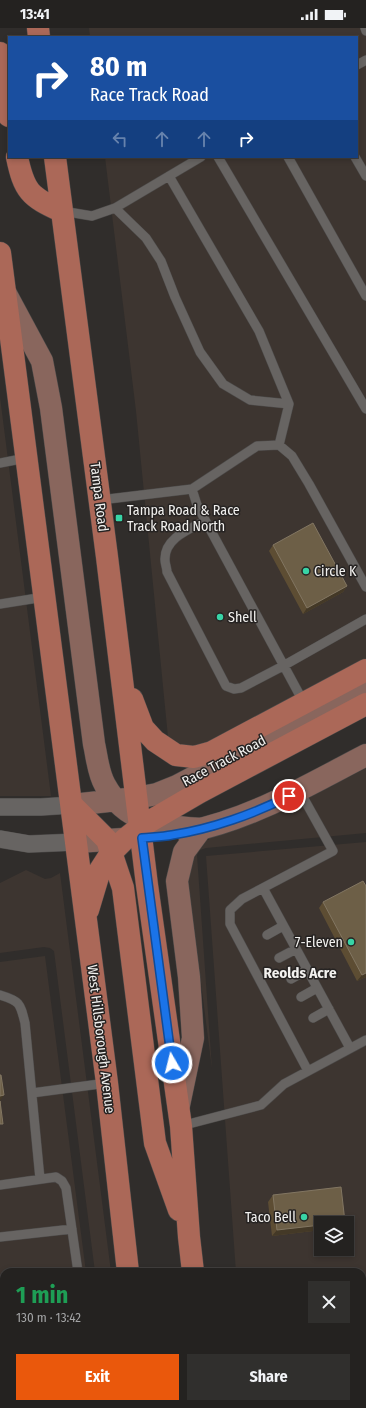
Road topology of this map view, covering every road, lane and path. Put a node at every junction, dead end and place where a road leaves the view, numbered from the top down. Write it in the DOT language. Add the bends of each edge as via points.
graph roads {
  1 [pos="365,28"];
  2 [pos="366,31"];
  3 [pos="0,53"];
  4 [pos="8,109"];
  5 [pos="18,158"];
  6 [pos="54,158"];
  7 [pos="199,158"];
  8 [pos="219,158"];
  9 [pos="289,158"];
  10 [pos="356,158"];
  11 [pos="169,176"];
  12 [pos="366,176"];
  13 [pos="115,208"];
  14 [pos="61,211"];
  15 [pos="0,253"];
  16 [pos="5,292"];
  17 [pos="366,296"];
  18 [pos="4,317"];
  19 [pos="289,404"];
  20 [pos="366,409"];
  21 [pos="279,446"];
  22 [pos="26,458"];
  23 [pos="0,463"];
  24 [pos="192,489"];
  25 [pos="99,500"];
  26 [pos="205,520"];
  27 [pos="366,587"];
  28 [pos="44,597"];
  29 [pos="0,604"];
  30 [pos="366,619"];
  31 [pos="283,666"];
  32 [pos="366,670"];
  33 [pos="122,676"];
  34 [pos="366,686"];
  35 [pos="304,703"];
  36 [pos="366,704"];
  37 [pos="366,742"];
  38 [pos="366,755"];
  39 [pos="332,773"];
  40 [pos="299,790"];
  41 [pos="72,806"];
  42 [pos="0,807"];
  43 [pos="129,826"];
  44 [pos="201,829"];
  45 [pos="0,839"];
  46 [pos="76,842"];
  47 [pos="263,888"];
  48 [pos="86,916"];
  49 [pos="283,926"];
  50 [pos="267,935"];
  51 [pos="296,949"];
  52 [pos="279,958"];
  53 [pos="307,970"];
  54 [pos="291,979"];
  55 [pos="317,988"];
  56 [pos="0,995"];
  57 [pos="301,997"];
  58 [pos="329,1009"];
  59 [pos="313,1018"];
  60 [pos="366,1040"];
  61 [pos="350,1048"];
  62 [pos="308,1071"];
  63 [pos="107,1084"];
  64 [pos="32,1093"];
  65 [pos="180,1117"];
  66 [pos="40,1179"];
  67 [pos="0,1185"];
  68 [pos="72,1229"];
  69 [pos="0,1237"];
  70 [pos="189,1237"];
  71 [pos="77,1268"];
  72 [pos="128,1268"];
  73 [pos="193,1268"];
  1 -- 2 [label="lane"];
  3 -- 4 [label="main road"];
  5 -- 14 [label="main road" via="21,176 29,191 41,202"];
  6 -- 14 [label="main road, Tampa Road"];
  7 -- 11 [label="lane"];
  8 -- 20 [label="lane"];
  9 -- 17 [label="lane"];
  10 -- 12 [label="lane"];
  11 -- 13 [label="lane"];
  11 -- 19 [label="lane" via="259,331"];
  13 -- 14 [label="lane" via="92,216"];
  13 -- 19 [label="lane" via="146,238 161,261 200,352 223,384 250,400"];
  14 -- 25 [label="main road, Tampa Road"];
  15 -- 16 [label="main road"];
  16 -- 18 [label="main road"];
  16 -- 43 [label="main road" via="42,361 51,408 94,744 105,785"];
  18 -- 22 [label="main road"];
  19 -- 21 [label="lane"];
  21 -- 24 [label="lane" via="257,446"];
  21 -- 27 [label="lane" via="292,456"];
  22 -- 23 [label="lane"];
  22 -- 28 [label="main road"];
  24 -- 25 [label="lane"];
  24 -- 26 [label="lane"];
  25 -- 33 [label="main road, Tampa Road"];
  26 -- 31 [label="lane"];
  26 -- 31 [label="lane" via="172,540 164,559 167,572 226,686 241,688"];
  28 -- 29 [label="lane"];
  28 -- 41 [label="main road"];
  30 -- 31 [label="lane"];
  31 -- 35 [label="lane"];
  32 -- 35 [label="main road"];
  33 -- 35 [label="main road" via="143,728 155,742 176,755 194,757 212,752"];
  33 -- 43 [label="main road, Tampa Road"];
  34 -- 43 [label="main road, Race Track Road" via="157,794"];
  36 -- 43 [label="main road" via="200,792"];
  37 -- 39 [label="main road"];
  38 -- 39 [label="main road, Race Track Road"];
  39 -- 40 [label="main road, Race Track Road"];
  40 -- 44 [label="main road, Race Track Road" via="250,813"];
  40 -- 47 [label="lane" via="333,852"];
  41 -- 42 [label="street"];
  41 -- 43 [label="main road"];
  41 -- 43 [label="main road, Race Track Road"];
  41 -- 46 [label="main road, West Hillsborough Avenue"];
  43 -- 44 [label="main road, Race Track Road" via="172,835"];
  43 -- 46 [label="main road, Race Track Road"];
  43 -- 48 [label="main road" via="100,870"];
  43 -- 65 [label="main road"];
  43 -- 70 [label="main road" via="123,888 155,1143"];
  44 -- 65 [label="main road" via="184,852 177,882 189,977 193,1038"];
  45 -- 46 [label="street" via="28,844"];
  46 -- 48 [label="main road, West Hillsborough Avenue"];
  47 -- 49 [label="lane"];
  47 -- 62 [label="lane" via="242,899 230,910 230,924 246,946 270,990 291,1030"];
  48 -- 63 [label="main road, West Hillsborough Avenue"];
  49 -- 50 [label="lane"];
  49 -- 51 [label="lane"];
  51 -- 52 [label="lane"];
  51 -- 53 [label="lane"];
  53 -- 54 [label="lane"];
  53 -- 55 [label="lane"];
  55 -- 57 [label="lane"];
  55 -- 58 [label="lane"];
  56 -- 64 [label="lane" via="14,999 21,1007"];
  58 -- 59 [label="lane"];
  58 -- 61 [label="lane"];
  60 -- 61 [label="lane"];
  61 -- 62 [label="lane"];
  62 -- 65 [label="lane" via="284,1084 262,1105"];
  63 -- 64 [label="lane"];
  63 -- 72 [label="main road, West Hillsborough Avenue"];
  64 -- 66 [label="lane"];
  65 -- 70 [label="main road"];
  66 -- 67 [label="lane"];
  66 -- 68 [label="lane" via="56,1177 62,1181 66,1188"];
  68 -- 69 [label="lane"];
  68 -- 71 [label="lane"];
  70 -- 73 [label="main road"];
}
